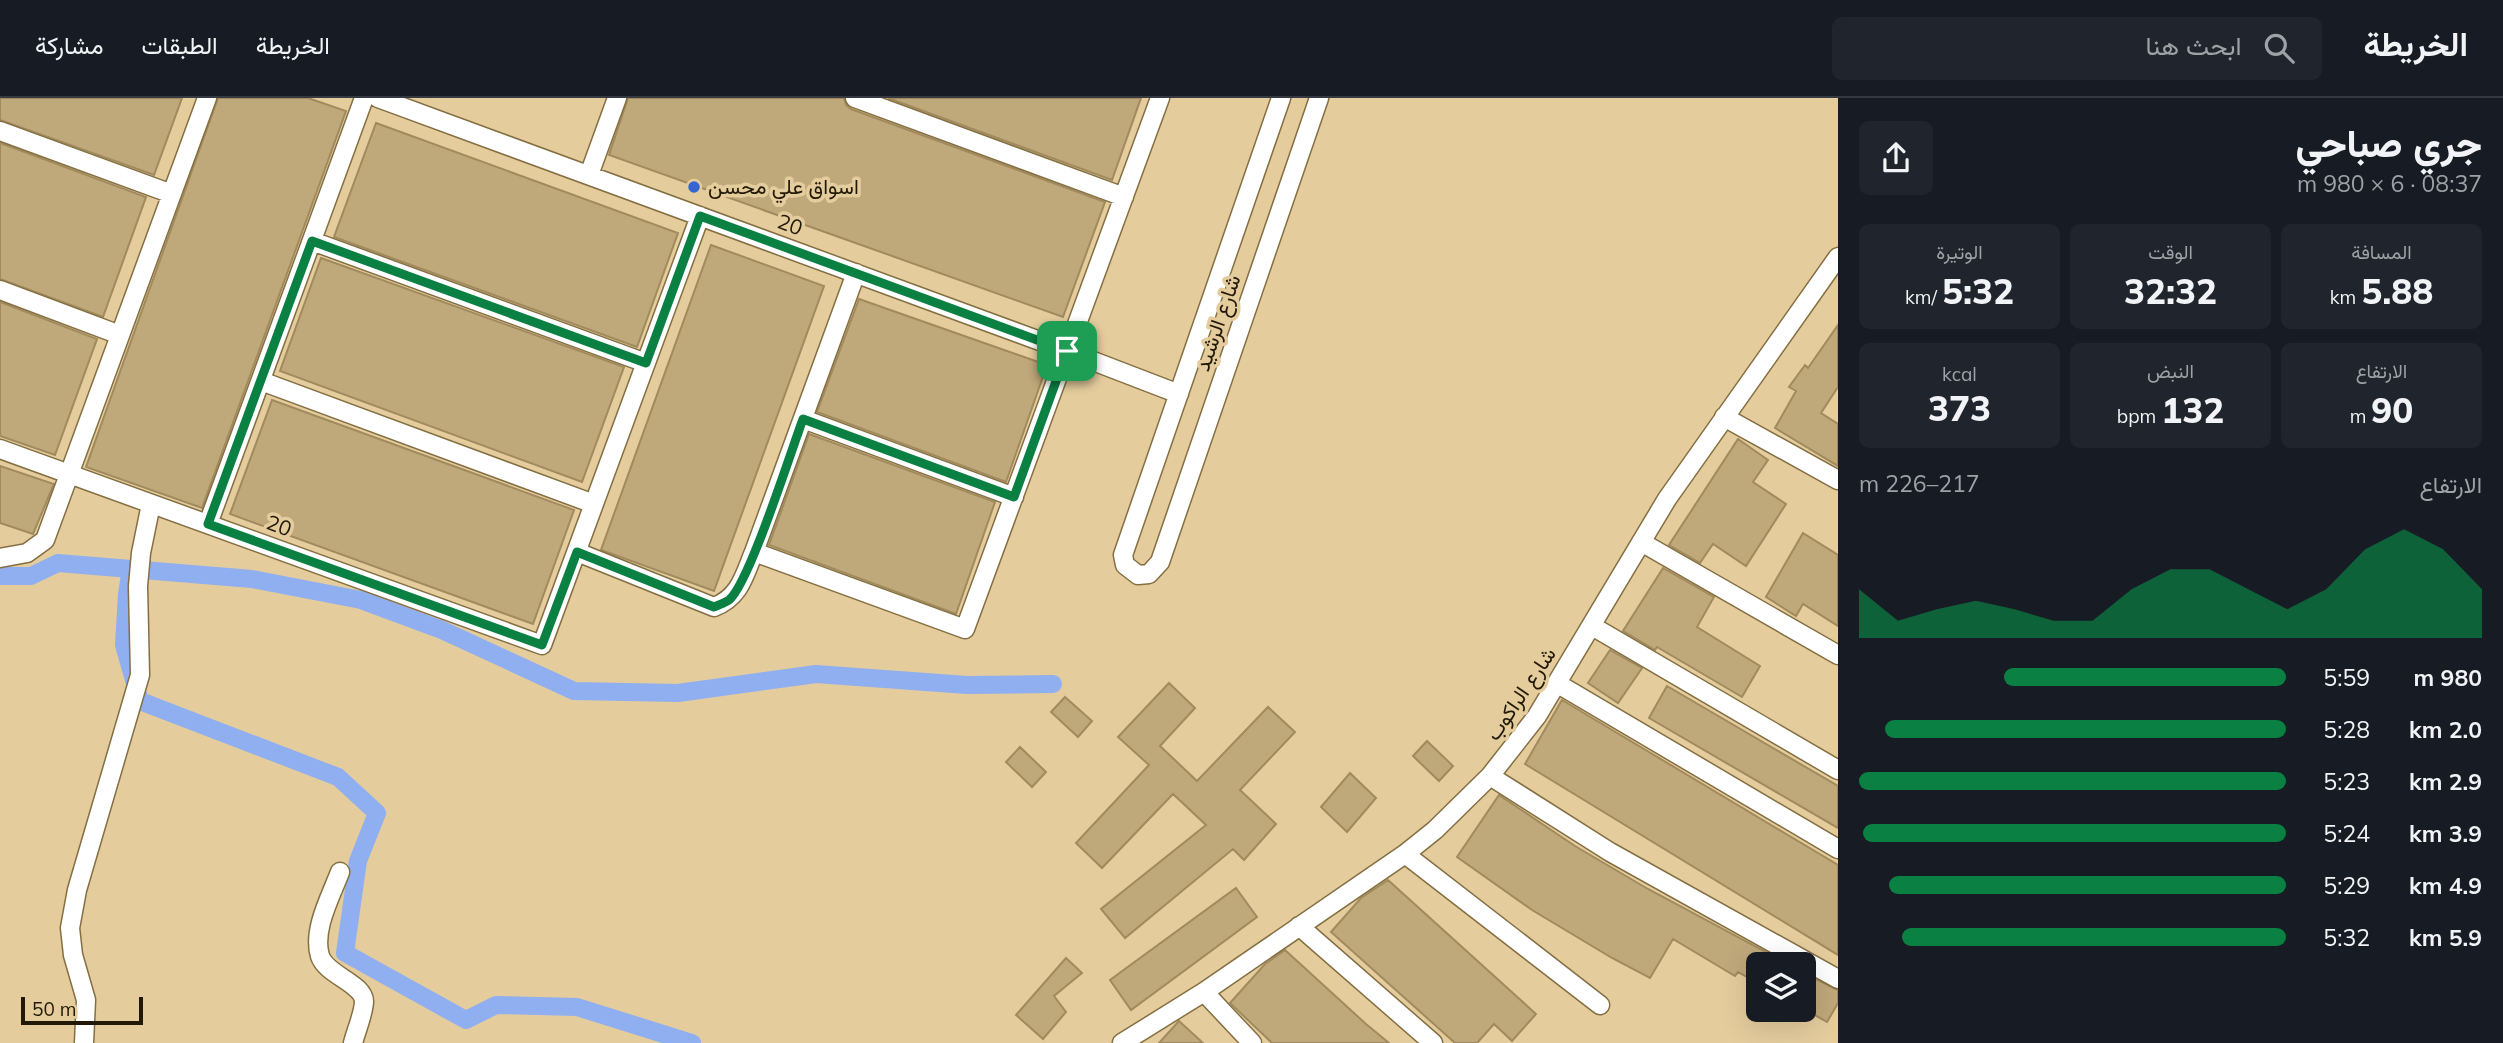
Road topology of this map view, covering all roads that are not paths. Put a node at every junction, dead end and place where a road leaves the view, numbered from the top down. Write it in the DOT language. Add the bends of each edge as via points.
graph roads {
  1 [pos="207,98"];
  2 [pos="365,98"];
  3 [pos="378,98"];
  4 [pos="617,98"];
  5 [pos="855,98"];
  6 [pos="1160,98"];
  7 [pos="1281,98"];
  8 [pos="1316,99"];
  9 [pos="425,106"];
  10 [pos="0,131"];
  11 [pos="589,175"];
  12 [pos="172,194"];
  13 [pos="1124,197"];
  14 [pos="700,216"];
  15 [pos="312,241"];
  16 [pos="1838,257"];
  17 [pos="856,273"];
  18 [pos="0,290"];
  19 [pos="120,335"];
  20 [pos="1067,351"];
  21 [pos="646,363"];
  22 [pos="261,381"];
  23 [pos="1179,394"];
  24 [pos="1724,417"];
  25 [pos="803,419"];
  26 [pos="0,449"];
  27 [pos="69,474"];
  28 [pos="1838,480"];
  29 [pos="1014,497"];
  30 [pos="151,504"];
  31 [pos="594,504"];
  32 [pos="208,524"];
  33 [pos="1641,542"];
  34 [pos="577,552"];
  35 [pos="754,552"];
  36 [pos="0,558"];
  37 [pos="1592,626"];
  38 [pos="1838,655"];
  39 [pos="1558,684"];
  40 [pos="1838,770"];
  41 [pos="1490,776"];
  42 [pos="1838,849"];
  43 [pos="1405,854"];
  44 [pos="340,872"];
  45 [pos="1299,926"];
  46 [pos="1838,979"];
  47 [pos="1204,992"];
  48 [pos="1600,1005"];
  49 [pos="84,1043"];
  50 [pos="353,1043"];
  51 [pos="1122,1043"];
  52 [pos="1252,1043"];
  53 [pos="1433,1043"];
  1 -- 12 [label="street"];
  2 -- 15 [label="street"];
  3 -- 9 [label="street, 20"];
  4 -- 11 [label="street"];
  5 -- 13 [label="street"];
  6 -- 13 [label="street"];
  7 -- 23 [label="street, شارع الرشيد"];
  8 -- 23 [label="street, شارع الرشيد" via="1160,562 1149,574 1138,575 1125,565 1123,555"];
  9 -- 11 [label="street, 20"];
  10 -- 12 [label="street"];
  11 -- 14 [label="street, 20"];
  12 -- 19 [label="street"];
  13 -- 20 [label="street"];
  14 -- 17 [label="street, 20"];
  14 -- 21 [label="street"];
  15 -- 21 [label="street"];
  15 -- 22 [label="street"];
  16 -- 24 [label="street, شارع الراكوب"];
  17 -- 20 [label="street, 20"];
  17 -- 25 [label="street"];
  18 -- 19 [label="street"];
  19 -- 27 [label="street"];
  20 -- 23 [label="street, 20"];
  20 -- 29 [label="street"];
  21 -- 31 [label="street"];
  22 -- 31 [label="street"];
  22 -- 32 [label="street"];
  24 -- 28 [label="street"];
  24 -- 33 [label="street, شارع الراكوب"];
  25 -- 29 [label="street"];
  25 -- 35 [label="street"];
  26 -- 27 [label="street, 20"];
  27 -- 30 [label="street, 20"];
  27 -- 36 [label="street" via="45,540 27,553"];
  29 -- 35 [label="street" via="965,629"];
  30 -- 32 [label="street, 20"];
  30 -- 49 [label="street" via="138,586 141,675 77,890 70,928 86,1000"];
  31 -- 34 [label="street"];
  32 -- 34 [label="street, 20" via="542,645"];
  33 -- 37 [label="street, شارع الراكوب"];
  33 -- 38 [label="street"];
  34 -- 35 [label="street" via="714,607 728,601 738,588"];
  37 -- 39 [label="street, شارع الراكوب"];
  37 -- 40 [label="street"];
  39 -- 41 [label="street, شارع الراكوب"];
  39 -- 42 [label="street"];
  41 -- 43 [label="street, شارع الراكوب"];
  41 -- 46 [label="street" via="1610,852"];
  43 -- 45 [label="street, شارع الراكوب"];
  43 -- 48 [label="street"];
  44 -- 50 [label="street" via="319,930 319,953 324,965 361,992 364,1000"];
  45 -- 47 [label="street, شارع الراكوب"];
  45 -- 53 [label="street"];
  47 -- 51 [label="street, شارع الراكوب"];
  47 -- 52 [label="street"];
}
